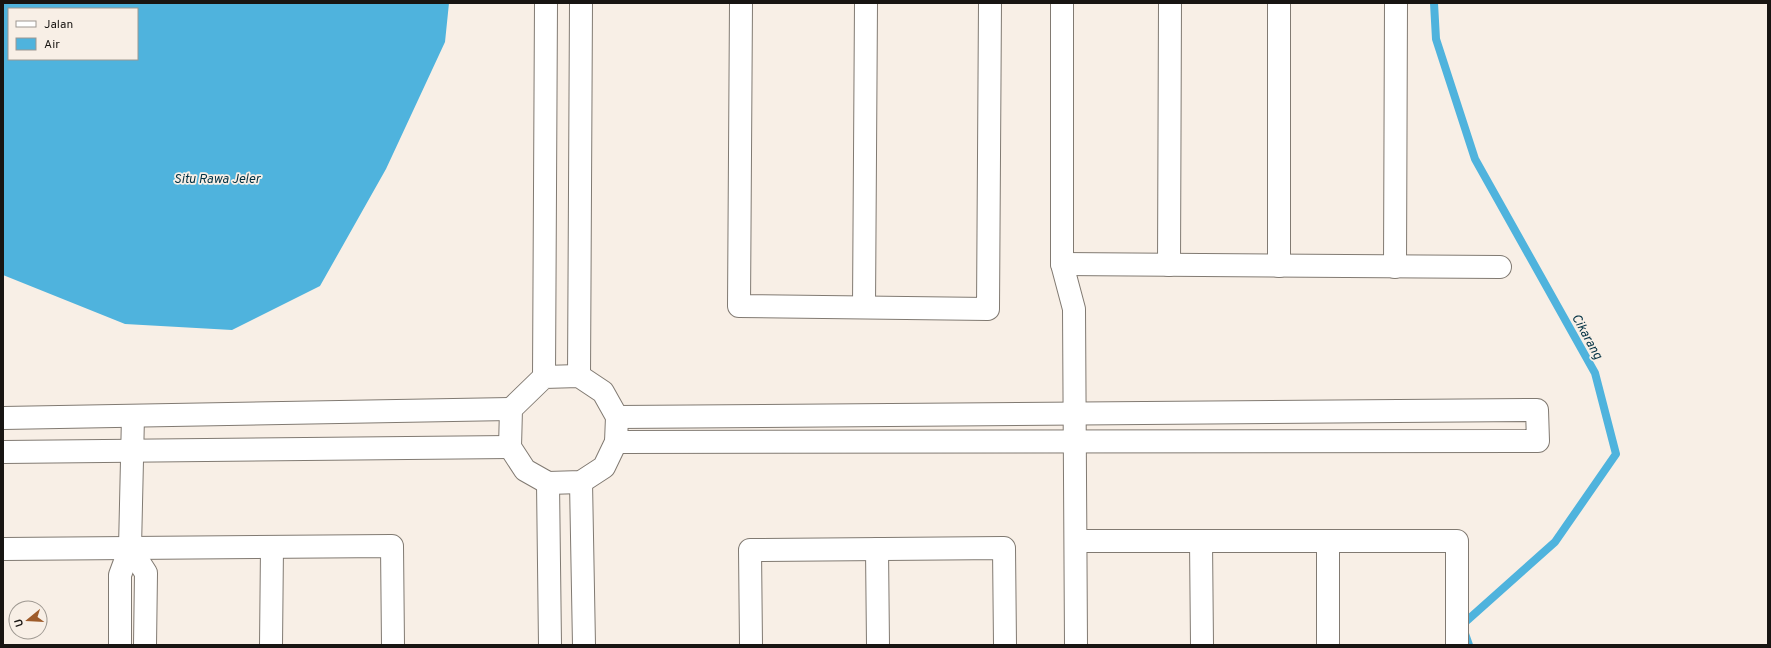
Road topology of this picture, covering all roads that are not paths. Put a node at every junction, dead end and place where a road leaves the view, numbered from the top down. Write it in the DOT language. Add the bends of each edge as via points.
graph roads {
  1 [pos="741,3"];
  2 [pos="866,3"];
  3 [pos="990,3"];
  4 [pos="1062,3"];
  5 [pos="1170,3"];
  6 [pos="1279,3"];
  7 [pos="1396,3"];
  8 [pos="546,8"];
  9 [pos="581,8"];
  10 [pos="1062,264"];
  11 [pos="1169,265"];
  12 [pos="1279,266"];
  13 [pos="1395,266"];
  14 [pos="1500,267"];
  15 [pos="864,307"];
  16 [pos="579,376"];
  17 [pos="544,377"];
  18 [pos="511,409"];
  19 [pos="1075,413"];
  20 [pos="133,416"];
  21 [pos="616,416"];
  22 [pos="3,418"];
  23 [pos="616,442"];
  24 [pos="1075,442"];
  25 [pos="510,447"];
  26 [pos="132,451"];
  27 [pos="3,452"];
  28 [pos="581,482"];
  29 [pos="548,483"];
  30 [pos="1076,541"];
  31 [pos="1201,541"];
  32 [pos="1328,541"];
  33 [pos="272,547"];
  34 [pos="130,548"];
  35 [pos="3,549"];
  36 [pos="877,549"];
  37 [pos="120,645"];
  38 [pos="145,645"];
  39 [pos="271,645"];
  40 [pos="393,645"];
  41 [pos="550,645"];
  42 [pos="584,645"];
  43 [pos="751,645"];
  44 [pos="878,645"];
  45 [pos="1005,645"];
  46 [pos="1076,645"];
  47 [pos="1202,645"];
  48 [pos="1328,645"];
  49 [pos="1457,645"];
  1 -- 15 [label="street" via="739,306"];
  2 -- 15 [label="street"];
  3 -- 15 [label="street" via="988,308"];
  4 -- 10 [label="street"];
  5 -- 11 [label="street"];
  6 -- 12 [label="street"];
  7 -- 13 [label="street"];
  8 -- 9 [label="street"];
  8 -- 17 [label="street"];
  9 -- 16 [label="street"];
  10 -- 11 [label="street"];
  10 -- 19 [label="street" via="1074,310"];
  11 -- 12 [label="street"];
  12 -- 13 [label="street"];
  13 -- 14 [label="street"];
  16 -- 17 [label="street"];
  16 -- 21 [label="street" via="603,392"];
  17 -- 18 [label="street"];
  18 -- 20 [label="street"];
  18 -- 25 [label="street"];
  19 -- 21 [label="street"];
  19 -- 24 [label="street"];
  19 -- 24 [label="street" via="1537,410 1538,441"];
  20 -- 22 [label="street"];
  20 -- 26 [label="street"];
  21 -- 23 [label="street"];
  23 -- 24 [label="street"];
  23 -- 28 [label="street" via="604,466"];
  24 -- 30 [label="street"];
  25 -- 26 [label="street"];
  25 -- 29 [label="street" via="525,470"];
  26 -- 27 [label="street"];
  26 -- 34 [label="street"];
  28 -- 29 [label="street"];
  28 -- 42 [label="street"];
  29 -- 41 [label="street"];
  30 -- 31 [label="street"];
  30 -- 46 [label="street"];
  31 -- 32 [label="street"];
  31 -- 47 [label="street"];
  32 -- 48 [label="street"];
  32 -- 49 [label="street" via="1457,541"];
  33 -- 34 [label="street"];
  33 -- 39 [label="street"];
  33 -- 40 [label="street" via="392,546"];
  34 -- 35 [label="street"];
  34 -- 37 [label="street" via="120,576"];
  34 -- 38 [label="street" via="146,573"];
  36 -- 43 [label="street" via="750,550"];
  36 -- 44 [label="street"];
  36 -- 45 [label="street" via="1004,548"];
}
